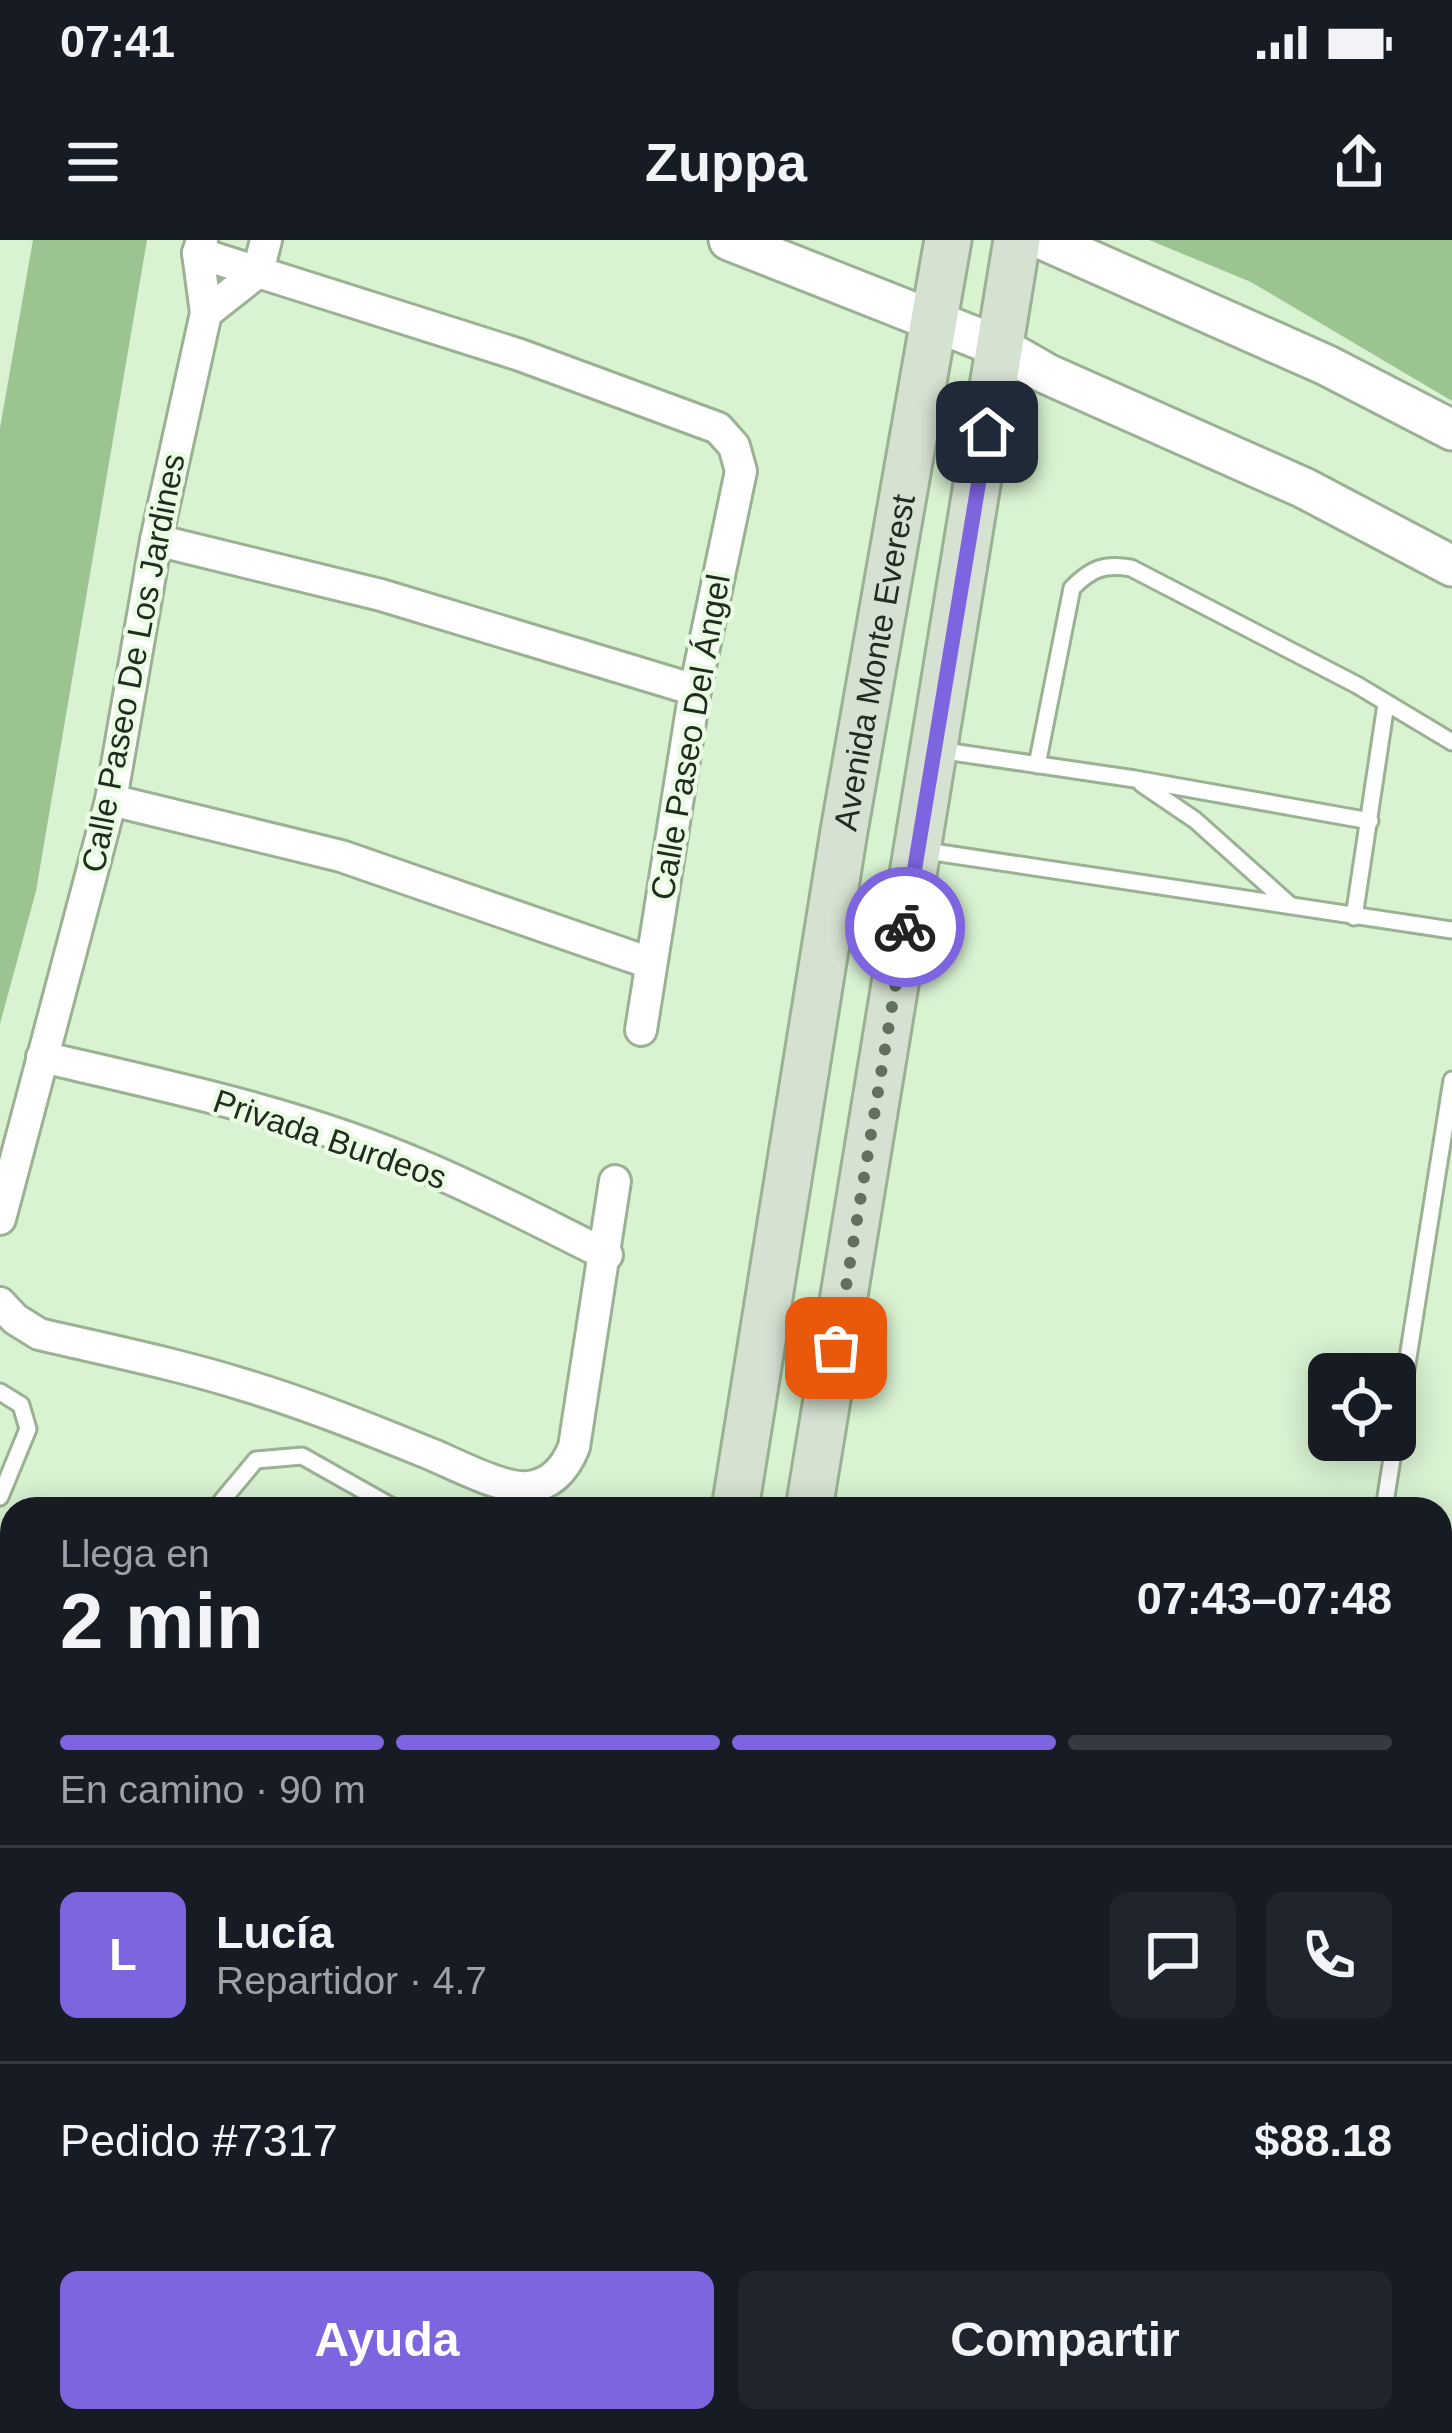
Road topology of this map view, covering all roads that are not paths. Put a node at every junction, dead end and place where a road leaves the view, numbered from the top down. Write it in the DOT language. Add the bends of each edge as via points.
graph roads {
  1 [pos="266,240"];
  2 [pos="729,240"];
  3 [pos="948,240"];
  4 [pos="1017,240"];
  5 [pos="1044,240"];
  6 [pos="200,246"];
  7 [pos="258,272"];
  8 [pos="206,313"];
  9 [pos="933,320"];
  10 [pos="1000,347"];
  11 [pos="1452,430"];
  12 [pos="157,540"];
  13 [pos="1452,566"];
  14 [pos="694,690"];
  15 [pos="1386,704"];
  16 [pos="1452,742"];
  17 [pos="935,750"];
  18 [pos="1037,765"];
  19 [pos="1135,779"];
  20 [pos="111,800"];
  21 [pos="1370,821"];
  22 [pos="917,849"];
  23 [pos="1292,908"];
  24 [pos="1354,916"];
  25 [pos="1452,930"];
  26 [pos="650,963"];
  27 [pos="641,1030"];
  28 [pos="42,1057"];
  29 [pos="1452,1080"];
  30 [pos="615,1181"];
  31 [pos="0,1220"];
  32 [pos="607,1255"];
  33 [pos="0,1303"];
  34 [pos="756,1379"];
  35 [pos="0,1392"];
  36 [pos="828,1393"];
  37 [pos="0,1497"];
  38 [pos="225,1497"];
  39 [pos="375,1497"];
  40 [pos="737,1497"];
  41 [pos="811,1497"];
  42 [pos="1386,1497"];
  1 -- 7 [label="street"];
  2 -- 9 [label="street"];
  3 -- 9 [label="main road, Avenida Monte Everest"];
  4 -- 10 [label="main road"];
  5 -- 11 [label="street"];
  6 -- 7 [label="street"];
  6 -- 8 [label="street, Calle Paseo De Los Jardines"];
  7 -- 8 [label="street"];
  7 -- 14 [label="street, Calle Paseo Del Ángel" via="718,428 741,470"];
  8 -- 12 [label="street, Calle Paseo De Los Jardines"];
  9 -- 10 [label="street"];
  9 -- 34 [label="main road, Avenida Monte Everest"];
  10 -- 13 [label="street"];
  10 -- 17 [label="main road"];
  12 -- 14 [label="street" via="381,595"];
  12 -- 20 [label="street, Calle Paseo De Los Jardines"];
  14 -- 26 [label="street, Calle Paseo Del Ángel"];
  15 -- 16 [label="lane"];
  15 -- 18 [label="lane" via="1131,568 1109,564 1072,588"];
  15 -- 21 [label="lane"];
  17 -- 18 [label="lane"];
  17 -- 22 [label="main road"];
  18 -- 19 [label="lane"];
  19 -- 21 [label="lane"];
  19 -- 23 [label="lane" via="1195,820"];
  20 -- 26 [label="street" via="341,856"];
  20 -- 28 [label="street, Calle Paseo De Los Jardines"];
  21 -- 24 [label="lane"];
  22 -- 23 [label="lane"];
  22 -- 36 [label="main road"];
  23 -- 24 [label="lane"];
  24 -- 25 [label="lane"];
  26 -- 27 [label="street, Calle Paseo Del Ángel"];
  28 -- 31 [label="street, Calle Paseo De Los Jardines"];
  28 -- 32 [label="street, Privada Burdeos" via="320,1128 423,1166"];
  29 -- 42 [label="lane"];
  30 -- 32 [label="street"];
  32 -- 33 [label="street" via="574,1447 567,1466 529,1486 242,1384 38,1334"];
  34 -- 36 [label="main road"];
  34 -- 40 [label="main road, Avenida Monte Everest"];
  35 -- 37 [label="lane" via="21,1405 28,1429"];
  36 -- 41 [label="main road"];
  38 -- 39 [label="lane" via="256,1460 302,1456"];
}
